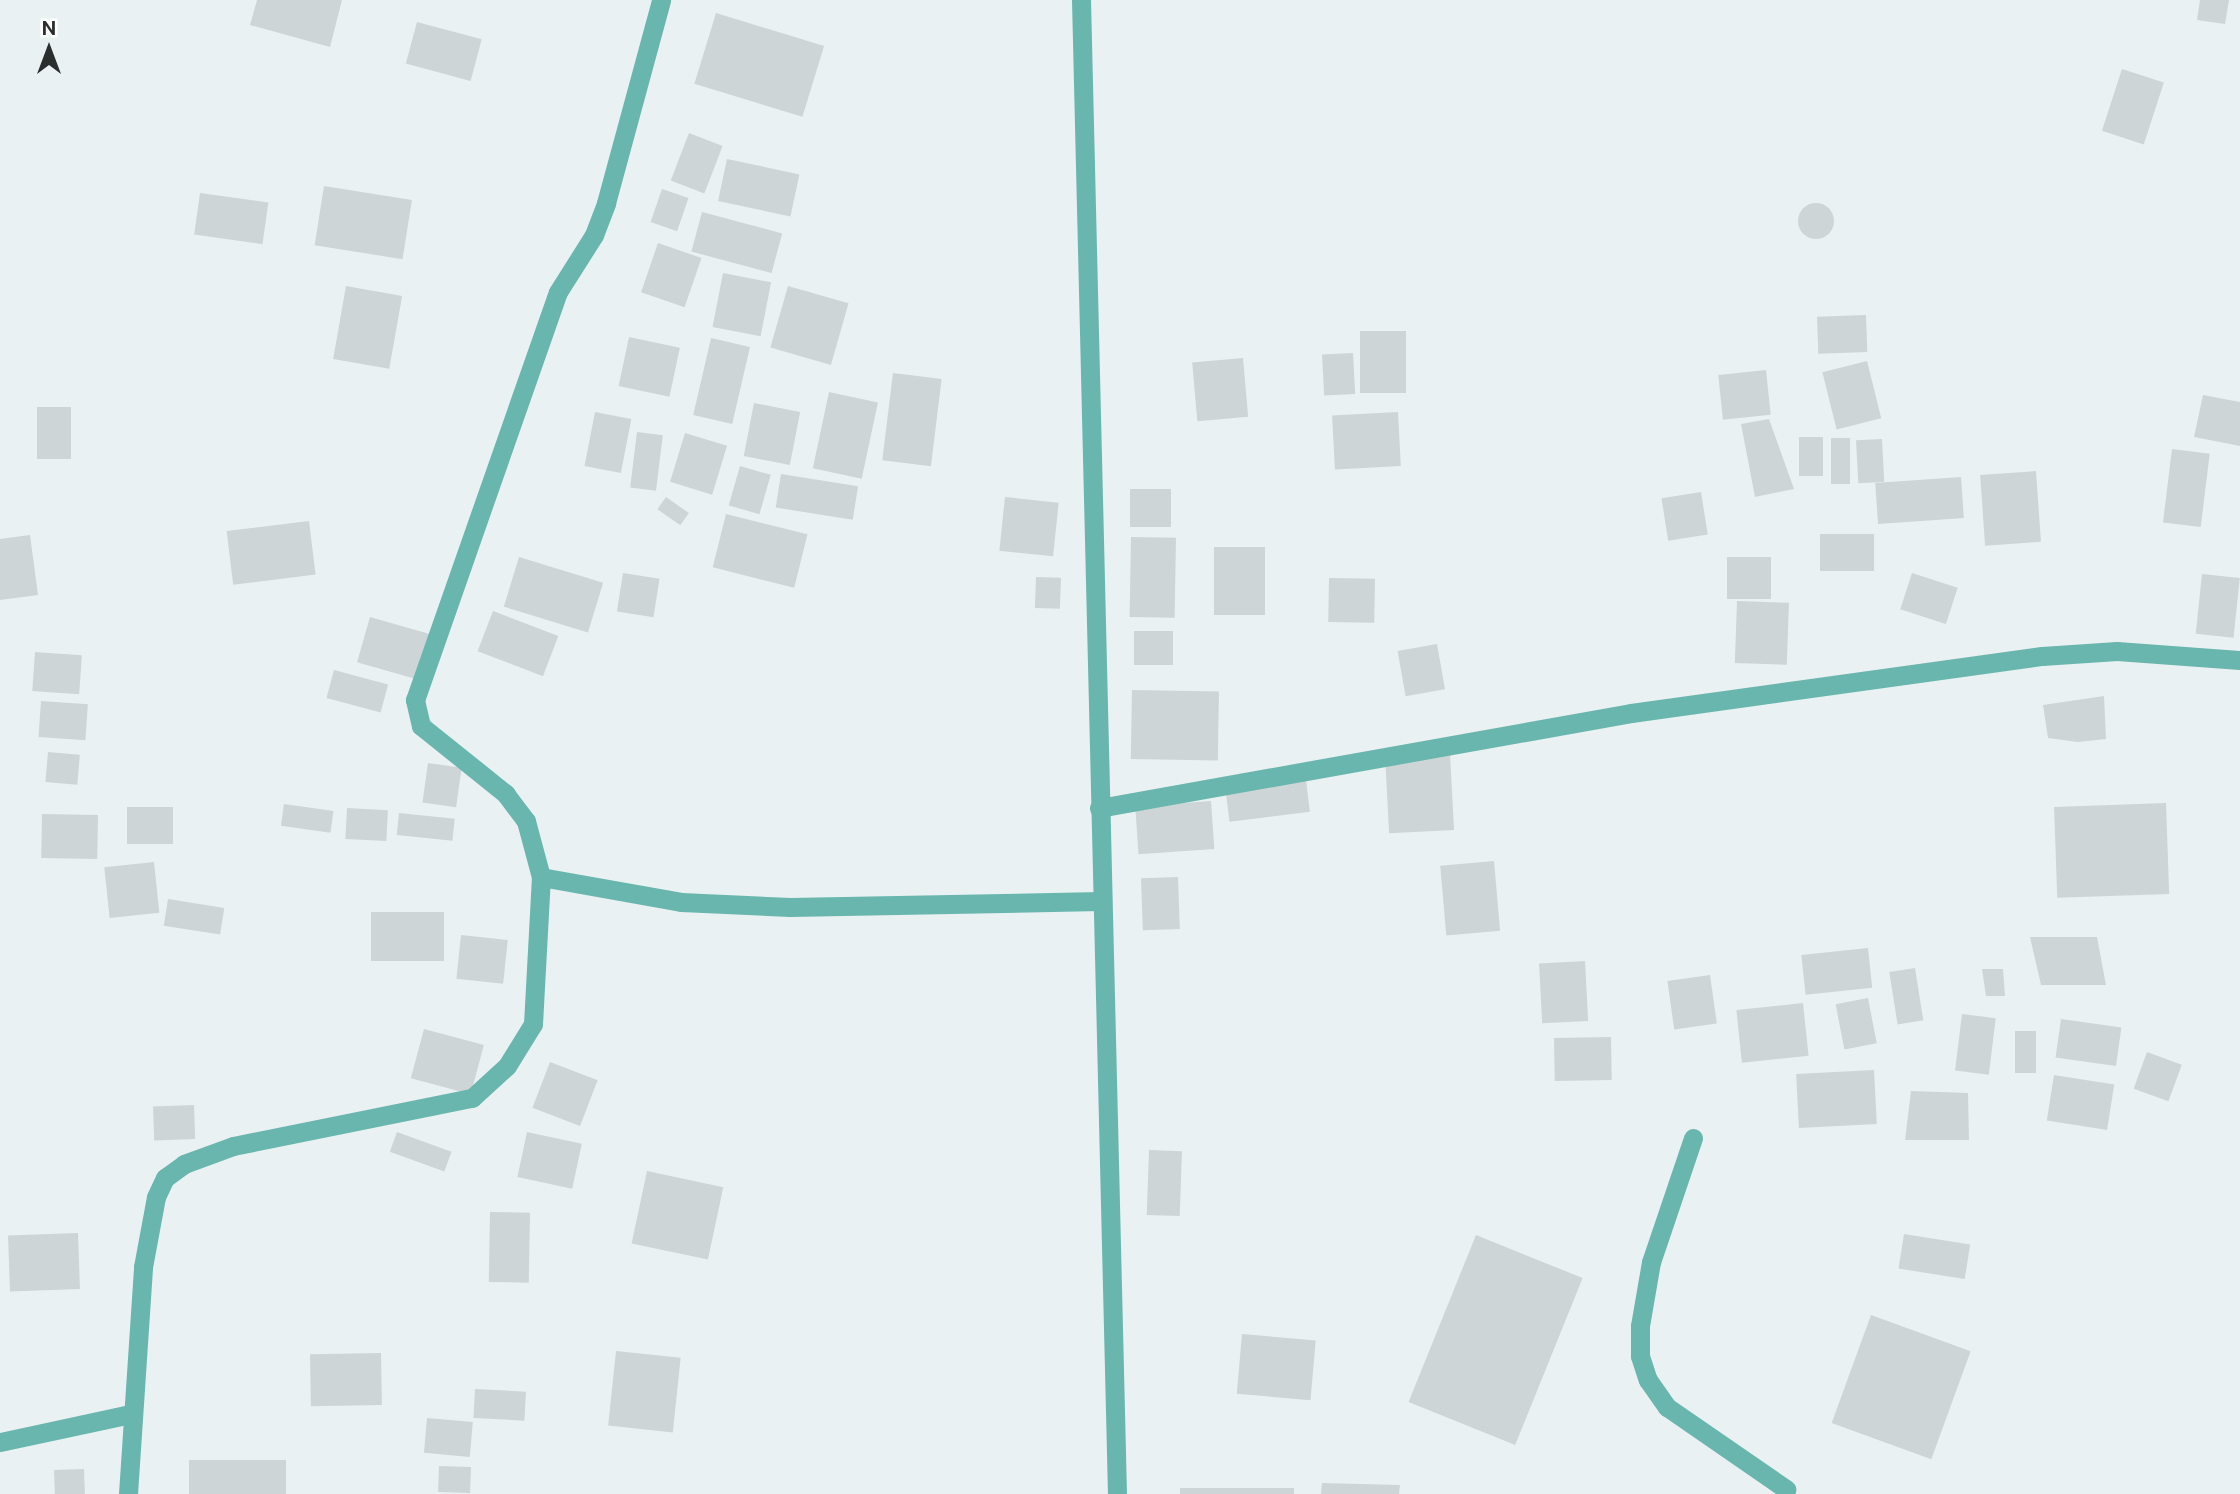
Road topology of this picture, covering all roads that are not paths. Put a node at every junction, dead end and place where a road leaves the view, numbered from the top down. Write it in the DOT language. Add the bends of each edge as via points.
graph roads {
  1 [pos="661,0"];
  2 [pos="1082,0"];
  3 [pos="2240,660"];
  4 [pos="1099,808"];
  5 [pos="541,877"];
  6 [pos="1101,901"];
  7 [pos="1693,1138"];
  8 [pos="131,1415"];
  9 [pos="0,1442"];
  10 [pos="1789,1492"];
  11 [pos="128,1494"];
  12 [pos="1117,1494"];
  1 -- 5 [label="street" via="606,203 594,235 558,292 415,700 421,726 506,794 526,821"];
  2 -- 4 [label="street"];
  3 -- 4 [label="street" via="2117,651 2029,658 1631,713"];
  4 -- 6 [label="street"];
  5 -- 6 [label="street" via="681,902 790,907"];
  5 -- 8 [label="street" via="533,1024 513,1059 488,1086 454,1104 233,1146 184,1164 165,1178 156,1197 143,1267"];
  6 -- 12 [label="street"];
  7 -- 10 [label="street" via="1651,1262 1640,1356 1648,1380 1668,1407"];
  8 -- 9 [label="street"];
  8 -- 11 [label="street"];
}
